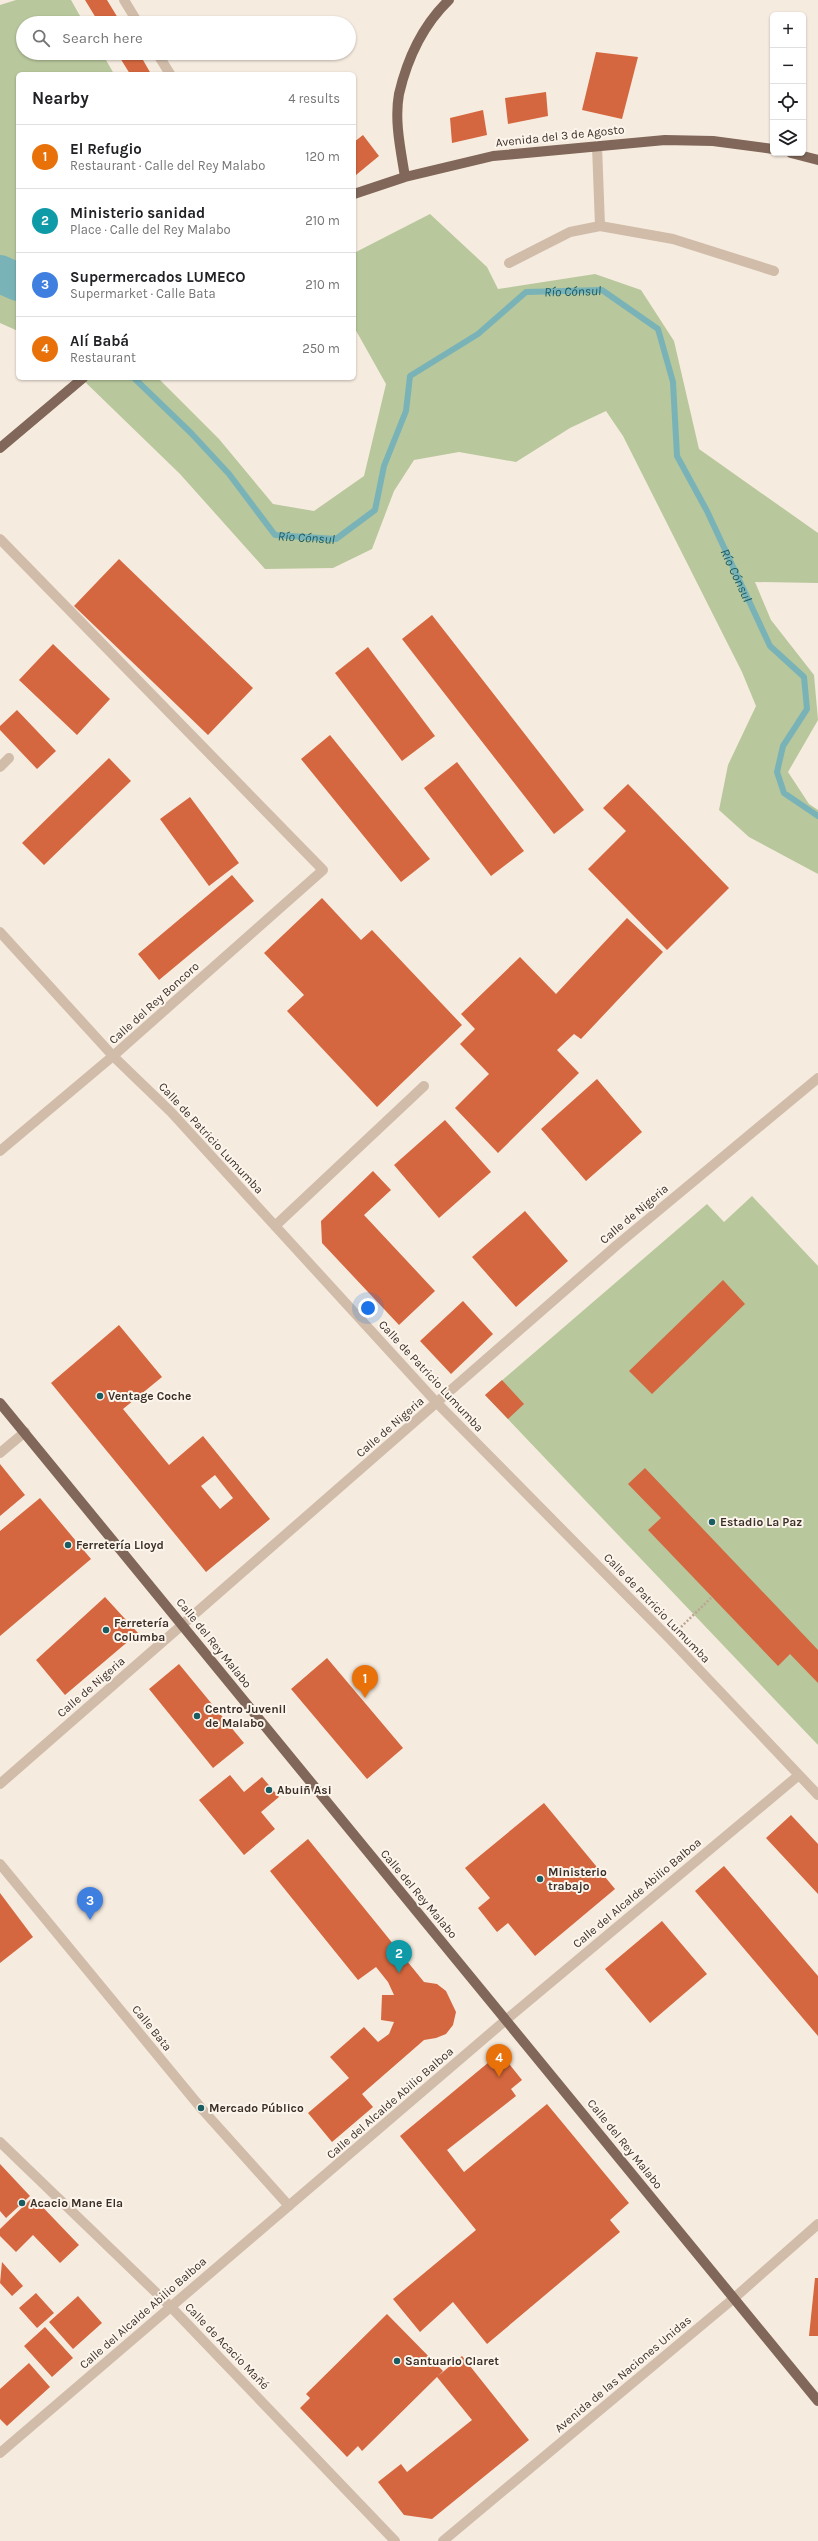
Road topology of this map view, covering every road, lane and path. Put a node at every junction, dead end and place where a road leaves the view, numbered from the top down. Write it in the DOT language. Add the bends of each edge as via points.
graph roads {
  1 [pos="124,0"];
  2 [pos="449,0"];
  3 [pos="134,16"];
  4 [pos="161,60"];
  5 [pos="169,72"];
  6 [pos="596,146"];
  7 [pos="770,149"];
  8 [pos="803,156"];
  9 [pos="818,160"];
  10 [pos="405,177"];
  11 [pos="356,193"];
  12 [pos="600,226"];
  13 [pos="509,263"];
  14 [pos="774,271"];
  15 [pos="81,380"];
  16 [pos="0,448"];
  17 [pos="0,539"];
  18 [pos="9,758"];
  19 [pos="0,767"];
  20 [pos="0,932"];
  21 [pos="113,1056"];
  22 [pos="818,1078"];
  23 [pos="424,1086"];
  24 [pos="0,1151"];
  25 [pos="275,1226"];
  26 [pos="0,1403"];
  27 [pos="437,1403"];
  28 [pos="25,1432"];
  29 [pos="0,1453"];
  30 [pos="712,1597"];
  31 [pos="182,1624"];
  32 [pos="670,1639"];
  33 [pos="799,1775"];
  34 [pos="0,1784"];
  35 [pos="818,1795"];
  36 [pos="0,1864"];
  37 [pos="507,2019"];
  38 [pos="0,2142"];
  39 [pos="289,2206"];
  40 [pos="818,2224"];
  41 [pos="733,2299"];
  42 [pos="170,2306"];
  43 [pos="818,2401"];
  44 [pos="0,2453"];
  45 [pos="395,2541"];
  46 [pos="443,2541"];
  1 -- 3 [label="street"];
  2 -- 10 [label="main road" via="436,12 417,42 399,95 398,134"];
  4 -- 5 [label="street"];
  6 -- 7 [label="main road, Avenida del 3 de Agosto" via="665,140 713,141"];
  6 -- 10 [label="main road, Avenida del 3 de Agosto" via="493,156"];
  6 -- 12 [label="street"];
  8 -- 9 [label="main road"];
  10 -- 11 [label="main road, Avenida del 3 de Agosto"];
  12 -- 13 [label="street" via="570,232"];
  12 -- 14 [label="street" via="673,238"];
  15 -- 16 [label="main road"];
  17 -- 21 [label="street, Calle del Rey Boncoro" via="323,870"];
  18 -- 19 [label="street"];
  20 -- 21 [label="street, Calle de Patricio Lumumba"];
  21 -- 24 [label="street, Calle del Rey Boncoro"];
  21 -- 25 [label="street, Calle de Patricio Lumumba" via="171,1112"];
  22 -- 27 [label="street, Calle de Nigeria" via="617,1244"];
  23 -- 25 [label="street"];
  25 -- 27 [label="street, Calle de Patricio Lumumba"];
  26 -- 28 [label="main road, Calle del Rey Malabo"];
  27 -- 31 [label="street, Calle de Nigeria"];
  27 -- 32 [label="street, Calle de Patricio Lumumba"];
  28 -- 29 [label="street"];
  28 -- 31 [label="main road, Calle del Rey Malabo"];
  30 -- 32 [label="path"];
  31 -- 34 [label="street, Calle de Nigeria"];
  31 -- 37 [label="main road, Calle del Rey Malabo" via="335,1814"];
  32 -- 33 [label="street, Calle de Patricio Lumumba"];
  33 -- 35 [label="street, Calle de Patricio Lumumba"];
  33 -- 37 [label="street, Calle del Alcalde Abilio Balboa"];
  36 -- 39 [label="street, Calle Bata" via="201,2108"];
  37 -- 39 [label="street, Calle del Alcalde Abilio Balboa"];
  37 -- 41 [label="main road, Calle del Rey Malabo"];
  38 -- 42 [label="street, Calle de Acacio Mañé"];
  39 -- 42 [label="street, Calle del Alcalde Abilio Balboa"];
  40 -- 41 [label="street, Avenida de las Naciones Unidas"];
  41 -- 43 [label="main road, Calle del Rey Malabo"];
  41 -- 46 [label="street, Avenida de las Naciones Unidas"];
  42 -- 44 [label="street, Calle del Alcalde Abilio Balboa"];
  42 -- 45 [label="street, Calle de Acacio Mañé"];
}
